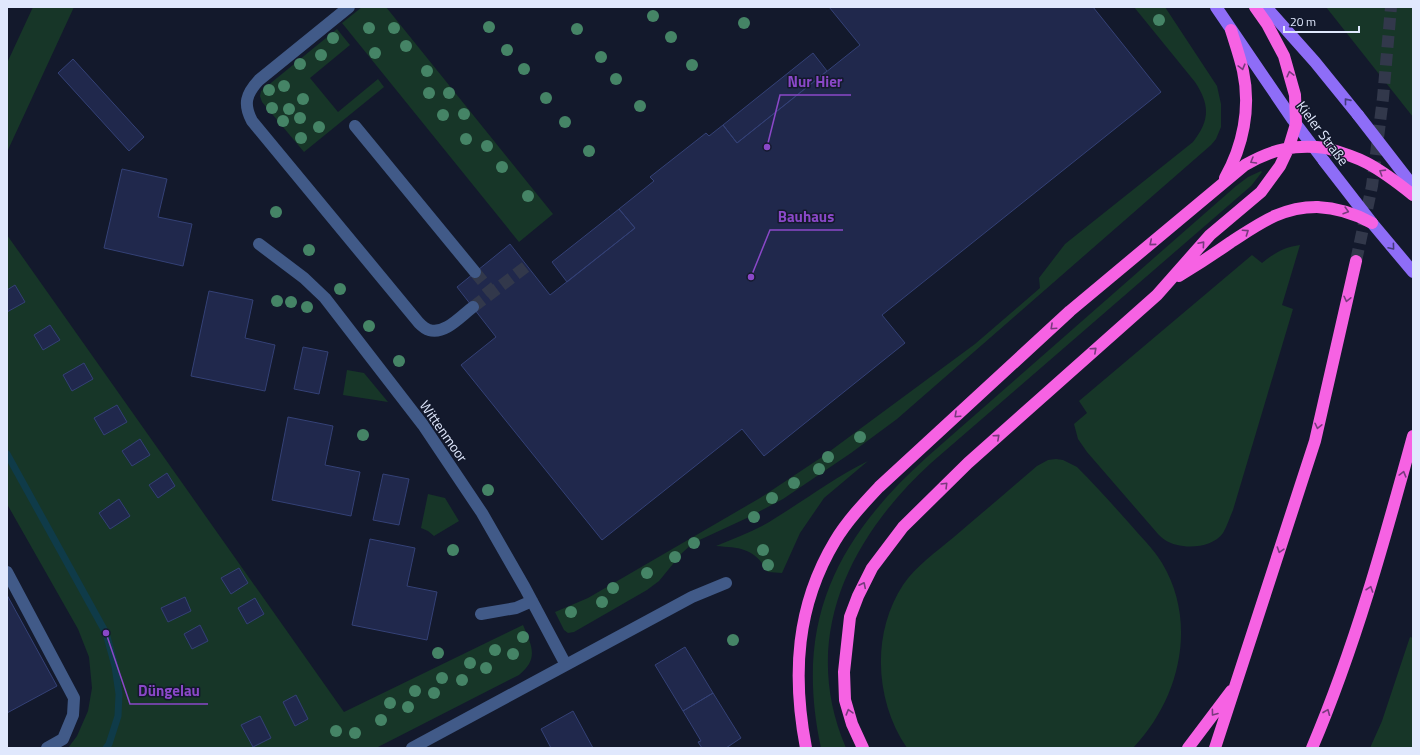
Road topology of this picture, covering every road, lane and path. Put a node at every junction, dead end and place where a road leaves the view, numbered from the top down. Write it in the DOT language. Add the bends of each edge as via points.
graph roads {
  1 [pos="349,7"];
  2 [pos="1216,7"];
  3 [pos="1255,7"];
  4 [pos="1266,7"];
  5 [pos="1231,30"];
  6 [pos="1294,122"];
  7 [pos="355,126"];
  8 [pos="1313,146"];
  9 [pos="1289,147"];
  10 [pos="1220,186"];
  11 [pos="1413,186"];
  12 [pos="1413,195"];
  13 [pos="1372,223"];
  14 [pos="259,244"];
  15 [pos="1356,261"];
  16 [pos="475,272"];
  17 [pos="1413,272"];
  18 [pos="1167,284"];
  19 [pos="473,307"];
  20 [pos="1413,436"];
  21 [pos="7,572"];
  22 [pos="726,583"];
  23 [pos="532,601"];
  24 [pos="481,614"];
  25 [pos="566,664"];
  26 [pos="1237,682"];
  27 [pos="47,748"];
  28 [pos="412,748"];
  29 [pos="806,748"];
  30 [pos="863,748"];
  31 [pos="1188,748"];
  32 [pos="1215,748"];
  33 [pos="1312,748"];
  1 -- 19 [label="street" via="259,80 250,90 248,113 252,121 427,330 438,331 449,326"];
  2 -- 5 [label="main road, Kieler Straße"];
  6 -- 3 [label="highway, one-way" via="1295,95 1284,56"];
  11 -- 4 [label="main road, one-way, bridge" via="1315,62"];
  5 -- 6 [label="main road, Kieler Straße"];
  5 -- 10 [label="highway, one-way" via="1243,72 1246,109 1238,151"];
  6 -- 8 [label="main road, Kieler Straße"];
  6 -- 9 [label="highway"];
  7 -- 16 [label="street"];
  8 -- 9 [label="highway"];
  12 -- 8 [label="highway, one-way, bridge" via="1366,162 1347,154"];
  8 -- 13 [label="main road, Kieler Straße, bridge"];
  9 -- 10 [label="highway, one-way" via="1276,150 1245,165"];
  18 -- 9 [label="highway, one-way" via="1210,235 1261,192 1280,166"];
  10 -- 29 [label="highway, one-way" via="1070,311 879,487 854,514 835,541 819,573 800,639 799,700"];
  13 -- 17 [label="main road, Kieler Straße, one-way"];
  18 -- 13 [label="highway, one-way, bridge" via="1259,224 1291,210 1317,207 1341,209"];
  14 -- 23 [label="street, Wittenmoor" via="304,278 325,298 382,371 423,425 476,504"];
  15 -- 26 [label="highway, one-way" via="1315,441"];
  30 -- 18 [label="highway, one-way" via="845,700 844,672 850,617 872,568 903,527 968,463"];
  33 -- 20 [label="highway, one-way" via="1328,711 1372,584"];
  21 -- 27 [label="street" via="74,698 73,715 63,738"];
  22 -- 25 [label="street" via="692,597"];
  23 -- 24 [label="street" via="516,608"];
  23 -- 25 [label="street, Wittenmoor"];
  25 -- 28 [label="street"];
  26 -- 31 [label="highway, one-way"];
  26 -- 32 [label="highway"];
}
